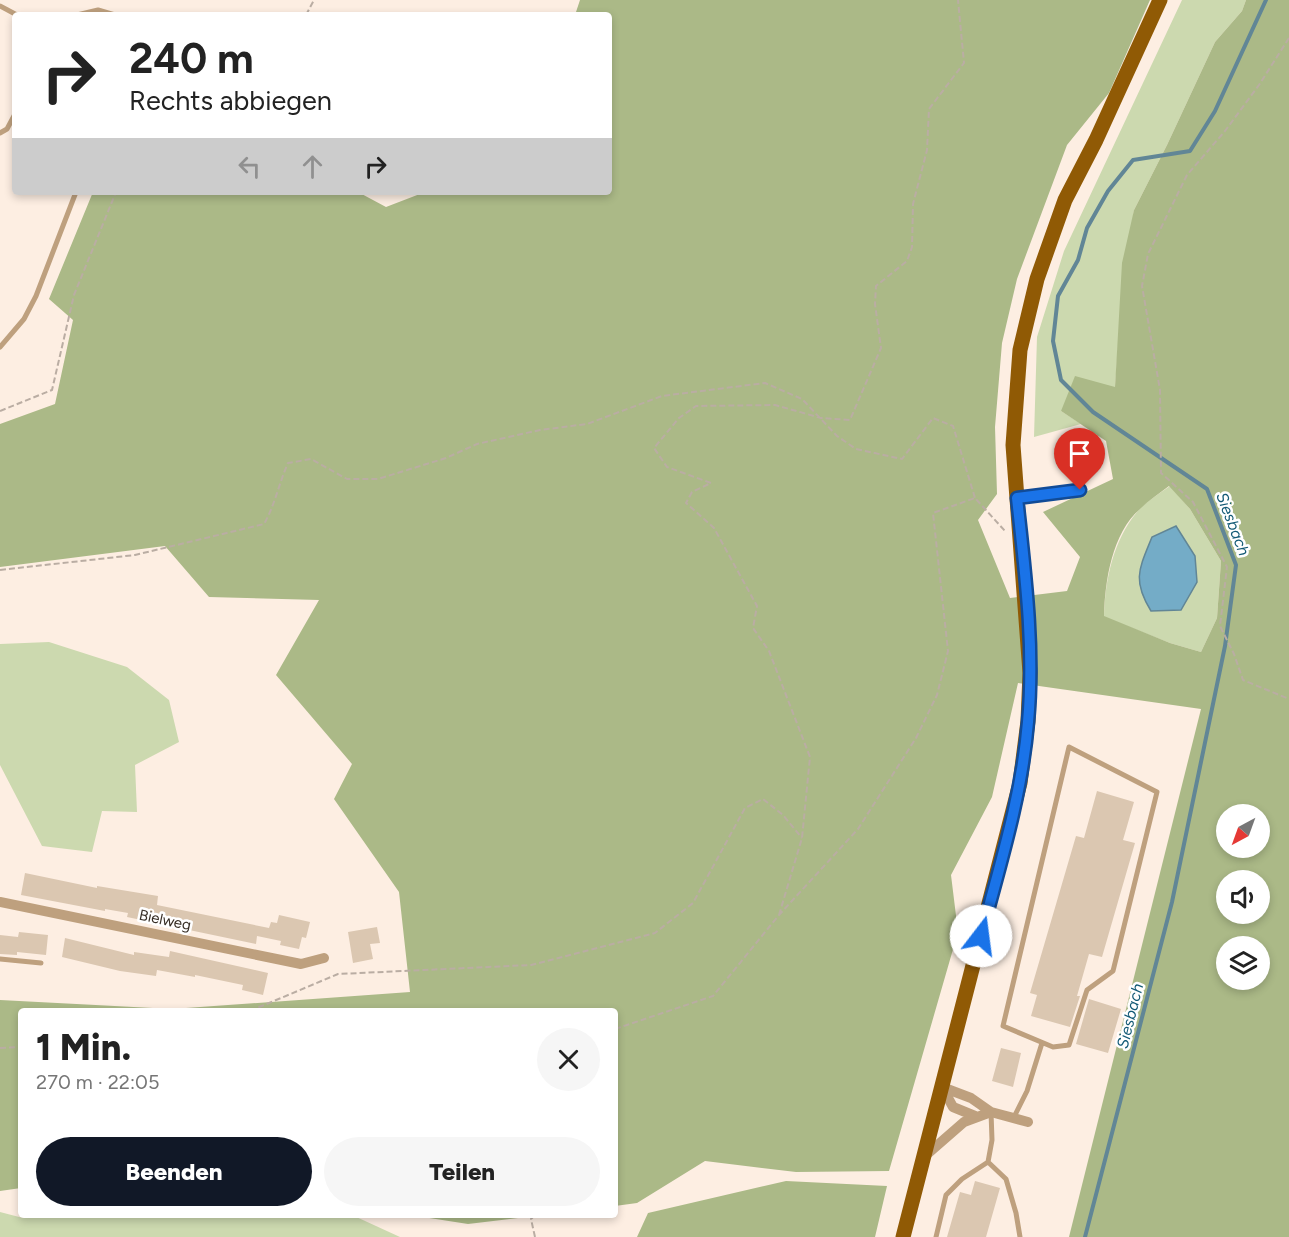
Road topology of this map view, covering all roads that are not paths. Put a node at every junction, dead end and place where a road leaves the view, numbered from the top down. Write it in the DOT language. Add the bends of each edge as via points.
graph roads {
  1 [pos="1160,0"];
  2 [pos="90,12"];
  3 [pos="105,12"];
  4 [pos="12,120"];
  5 [pos="0,133"];
  6 [pos="75,195"];
  7 [pos="0,347"];
  8 [pos="1080,490"];
  9 [pos="1017,498"];
  10 [pos="0,902"];
  11 [pos="324,958"];
  12 [pos="0,959"];
  13 [pos="41,963"];
  14 [pos="1042,1043"];
  15 [pos="942,1087"];
  16 [pos="991,1112"];
  17 [pos="975,1116"];
  18 [pos="1013,1118"];
  19 [pos="1028,1122"];
  20 [pos="924,1157"];
  21 [pos="988,1162"];
  22 [pos="903,1237"];
  23 [pos="936,1237"];
  24 [pos="1020,1237"];
  1 -- 9 [label="main road" via="1065,200 1037,279 1020,350 1016,392 1013,445"];
  2 -- 3 [label="lane"];
  4 -- 5 [label="lane"];
  6 -- 7 [label="lane" via="36,296 24,319"];
  8 -- 9 [label="lane"];
  9 -- 15 [label="main road" via="1030,673 1028,722 1018,794"];
  10 -- 11 [label="street, Bielweg" via="301,964"];
  12 -- 13 [label="lane"];
  14 -- 14 [label="lane" via="1002,1026 1069,747 1157,792 1113,971 1087,990 1069,1045 1053,1047"];
  14 -- 18 [label="lane" via="1027,1091"];
  15 -- 16 [label="street" via="971,1098"];
  15 -- 17 [label="street" via="952,1107"];
  15 -- 20 [label="main road"];
  16 -- 17 [label="street"];
  16 -- 18 [label="street"];
  16 -- 21 [label="lane"];
  17 -- 20 [label="street" via="954,1128"];
  18 -- 19 [label="street"];
  20 -- 22 [label="main road"];
  21 -- 23 [label="lane" via="946,1195"];
  21 -- 24 [label="lane" via="1006,1179"];
}
